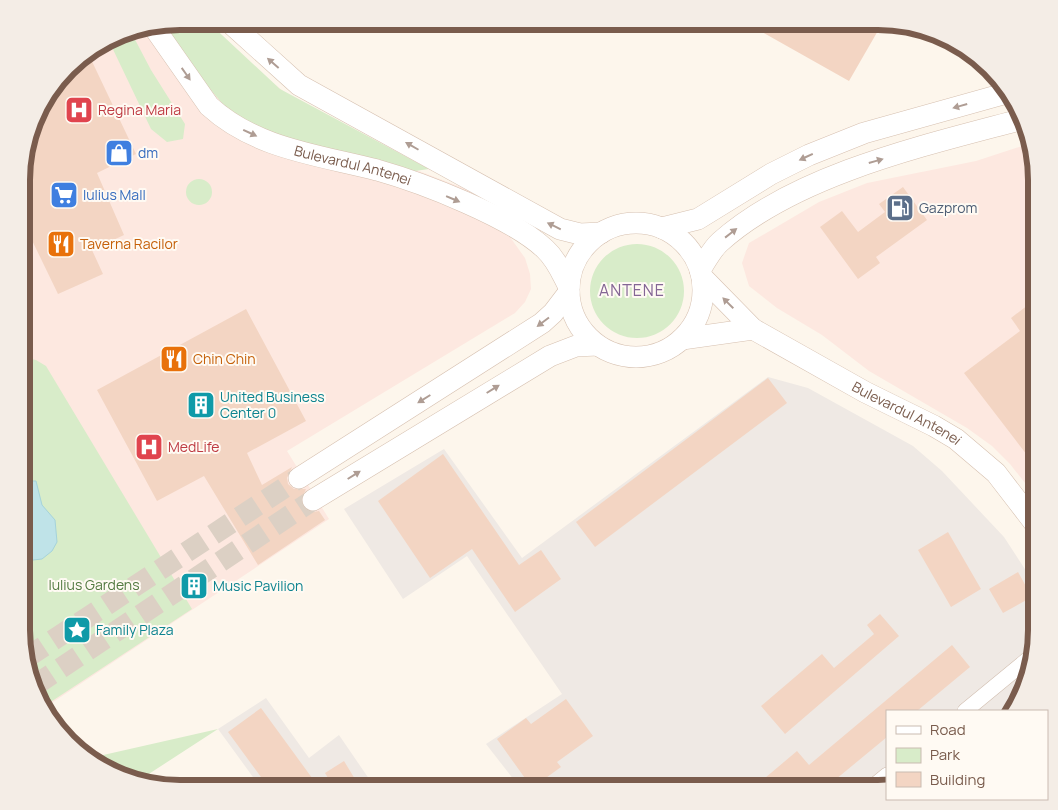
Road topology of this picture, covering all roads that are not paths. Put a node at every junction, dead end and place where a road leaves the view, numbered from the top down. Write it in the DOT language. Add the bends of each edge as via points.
graph roads {
  1 [pos="238,30"];
  2 [pos="157,32"];
  3 [pos="1001,95"];
  4 [pos="1016,121"];
  5 [pos="662,228"];
  6 [pos="601,233"];
  7 [pos="701,274"];
  8 [pos="569,290"];
  9 [pos="753,329"];
  10 [pos="682,339"];
  11 [pos="597,345"];
  12 [pos="299,478"];
  13 [pos="313,500"];
  14 [pos="1028,514"];
  15 [pos="1024,662"];
  16 [pos="966,710"];
  6 -- 1 [label="main road, one-way" via="580,234 560,229 299,85"];
  2 -- 8 [label="main road, Bulevardul Antenei, one-way" via="219,116 286,149 378,170 477,209 545,249 558,264"];
  3 -- 5 [label="main road, one-way" via="855,137 809,155 771,174 698,219"];
  7 -- 4 [label="main road, one-way" via="718,244 738,228 821,182 868,163"];
  5 -- 6 [label="main road" via="631,223"];
  5 -- 7 [label="main road" via="686,245"];
  6 -- 8 [label="main road" via="578,256"];
  9 -- 7 [label="main road, Bulevardul Antenei, one-way"];
  7 -- 10 [label="main road" via="703,294 700,310"];
  8 -- 11 [label="main road" via="576,322"];
  8 -- 12 [label="main road, one-way" via="553,314 542,323"];
  9 -- 10 [label="main road"];
  9 -- 14 [label="main road, Bulevardul Antenei" via="956,439 996,473"];
  10 -- 11 [label="main road" via="662,352 640,357 618,355"];
  13 -- 11 [label="main road, one-way" via="550,356 576,346"];
  15 -- 16 [label="street"];
}
